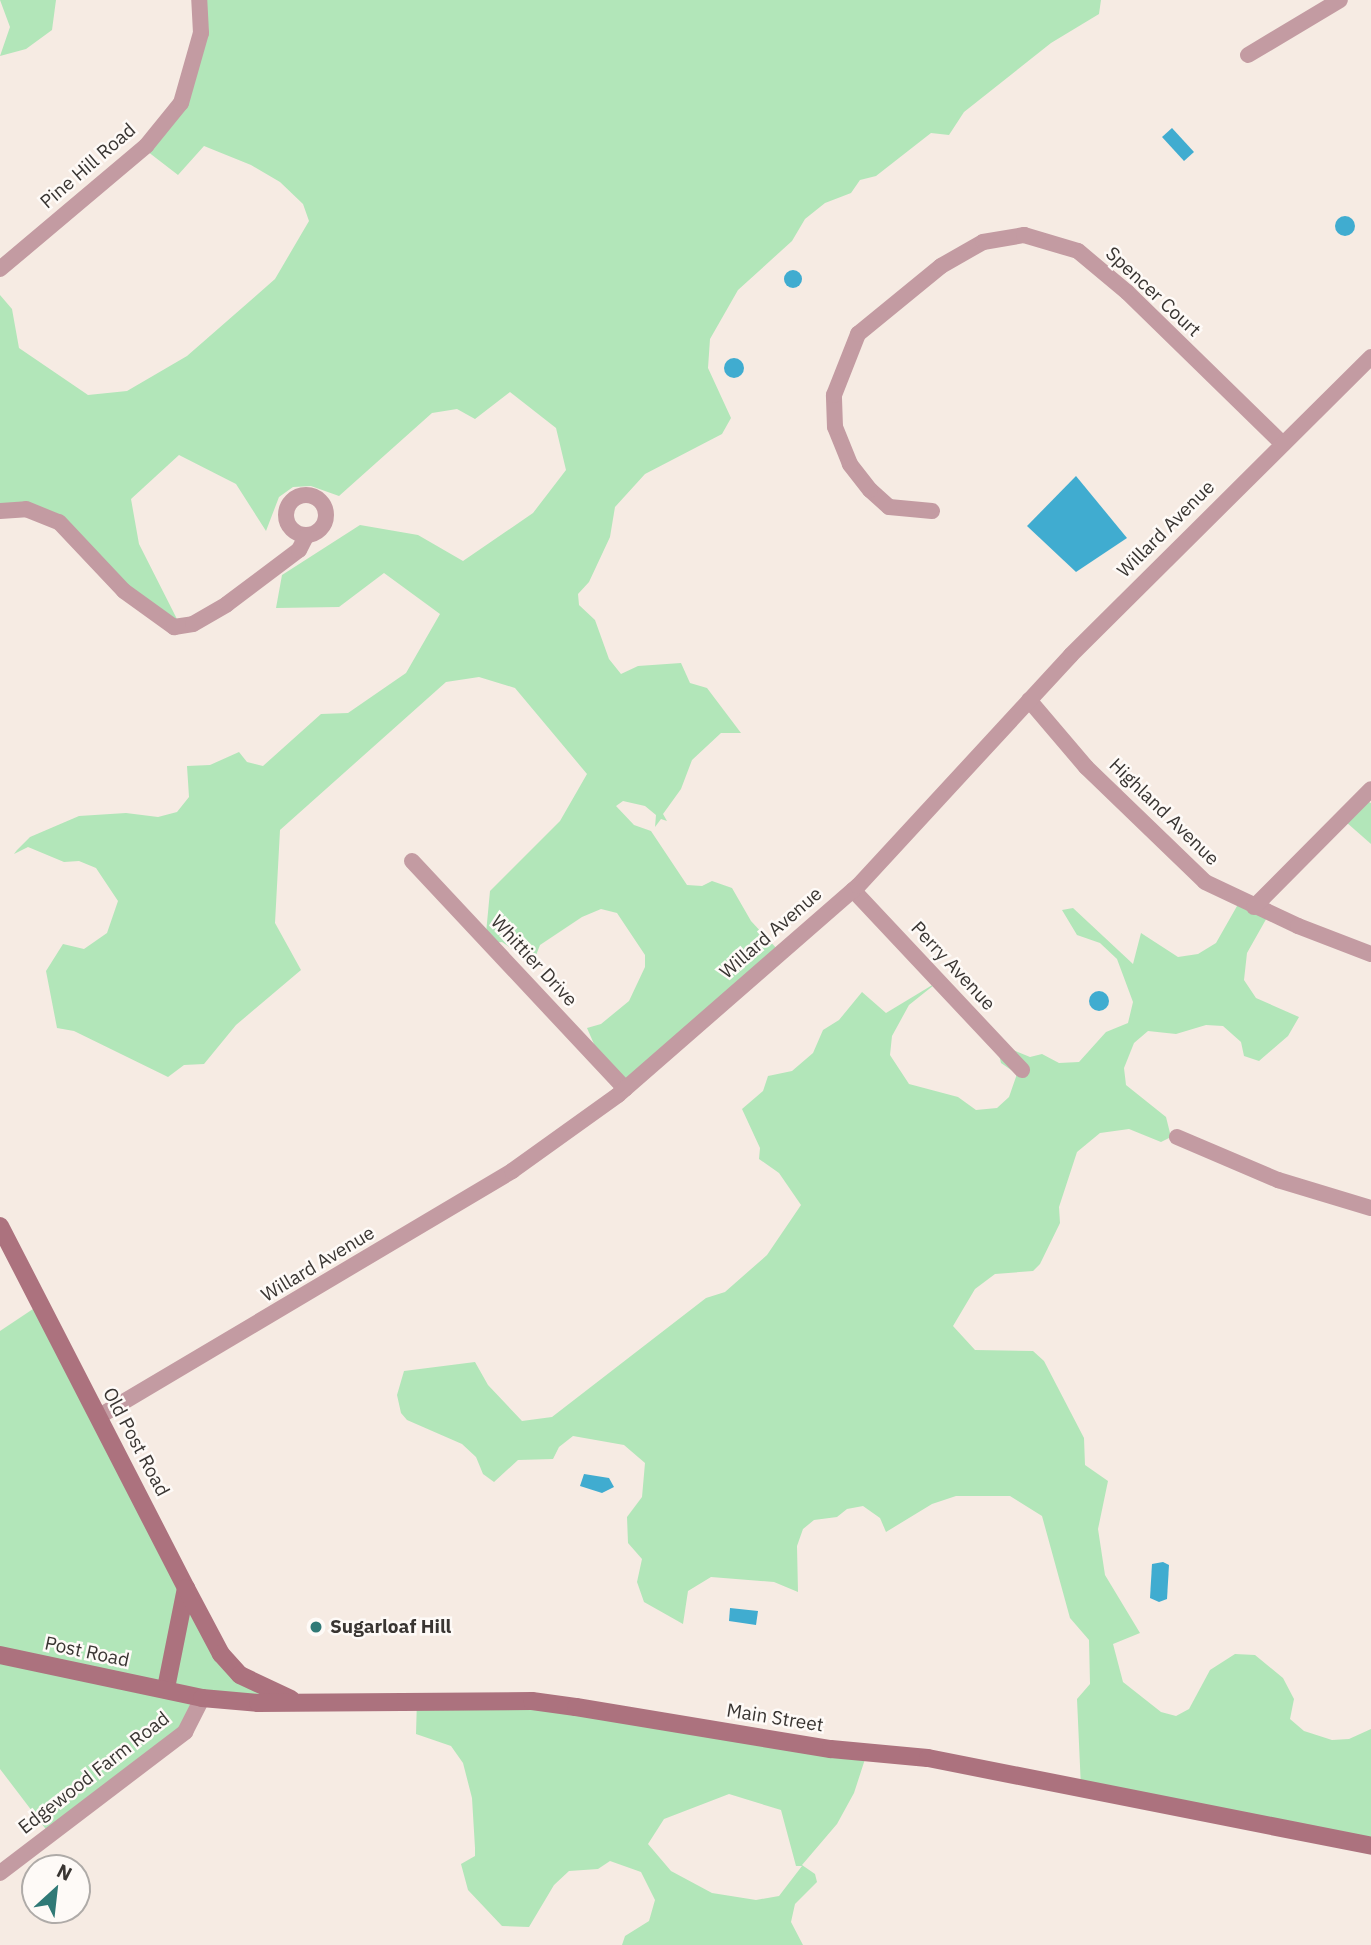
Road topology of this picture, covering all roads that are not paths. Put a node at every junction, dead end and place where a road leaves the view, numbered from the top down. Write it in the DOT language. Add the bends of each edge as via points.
graph roads {
  1 [pos="199,0"];
  2 [pos="1340,0"];
  3 [pos="1248,55"];
  4 [pos="0,269"];
  5 [pos="1371,357"];
  6 [pos="1283,444"];
  7 [pos="0,511"];
  8 [pos="932,511"];
  9 [pos="306,536"];
  10 [pos="1029,700"];
  11 [pos="1371,789"];
  12 [pos="412,861"];
  13 [pos="853,890"];
  14 [pos="1254,907"];
  15 [pos="1371,954"];
  16 [pos="1022,1070"];
  17 [pos="625,1088"];
  18 [pos="1177,1137"];
  19 [pos="1371,1208"];
  20 [pos="0,1226"];
  21 [pos="98,1417"];
  22 [pos="186,1588"];
  23 [pos="0,1655"];
  24 [pos="166,1689"];
  25 [pos="202,1698"];
  26 [pos="304,1704"];
  27 [pos="1371,1846"];
  28 [pos="0,1873"];
  1 -- 4 [label="street, Pine Hill Road" via="201,33 181,103 146,146"];
  2 -- 3 [label="street"];
  5 -- 6 [label="street, Willard Avenue"];
  6 -- 8 [label="street, Spencer Court" via="1127,292 1078,251 1024,235 983,242 941,266 858,334 834,395 835,427 850,464 870,490 889,507"];
  6 -- 10 [label="street, Willard Avenue"];
  7 -- 9 [label="street" via="26,509 58,522 124,591 174,627 193,624 227,604 299,550"];
  10 -- 13 [label="street, Willard Avenue"];
  10 -- 14 [label="street, Highland Avenue" via="1086,767 1205,882"];
  11 -- 14 [label="street"];
  12 -- 17 [label="street, Whittier Drive"];
  13 -- 16 [label="street, Perry Avenue"];
  13 -- 17 [label="street, Willard Avenue"];
  14 -- 15 [label="street, Highland Avenue"];
  17 -- 21 [label="street, Willard Avenue" via="512,1171"];
  18 -- 19 [label="street" via="1278,1180"];
  20 -- 21 [label="main road, Old Post Road"];
  21 -- 22 [label="main road, Old Post Road"];
  22 -- 24 [label="main road"];
  22 -- 26 [label="main road, Old Post Road" via="221,1654 240,1675"];
  23 -- 24 [label="main road, Post Road"];
  24 -- 25 [label="main road, Main Street"];
  25 -- 26 [label="main road, Main Street"];
  25 -- 28 [label="street, Edgewood Farm Road" via="185,1731"];
  26 -- 27 [label="main road, Main Street" via="532,1702 565,1706 831,1749 928,1758"];
}
